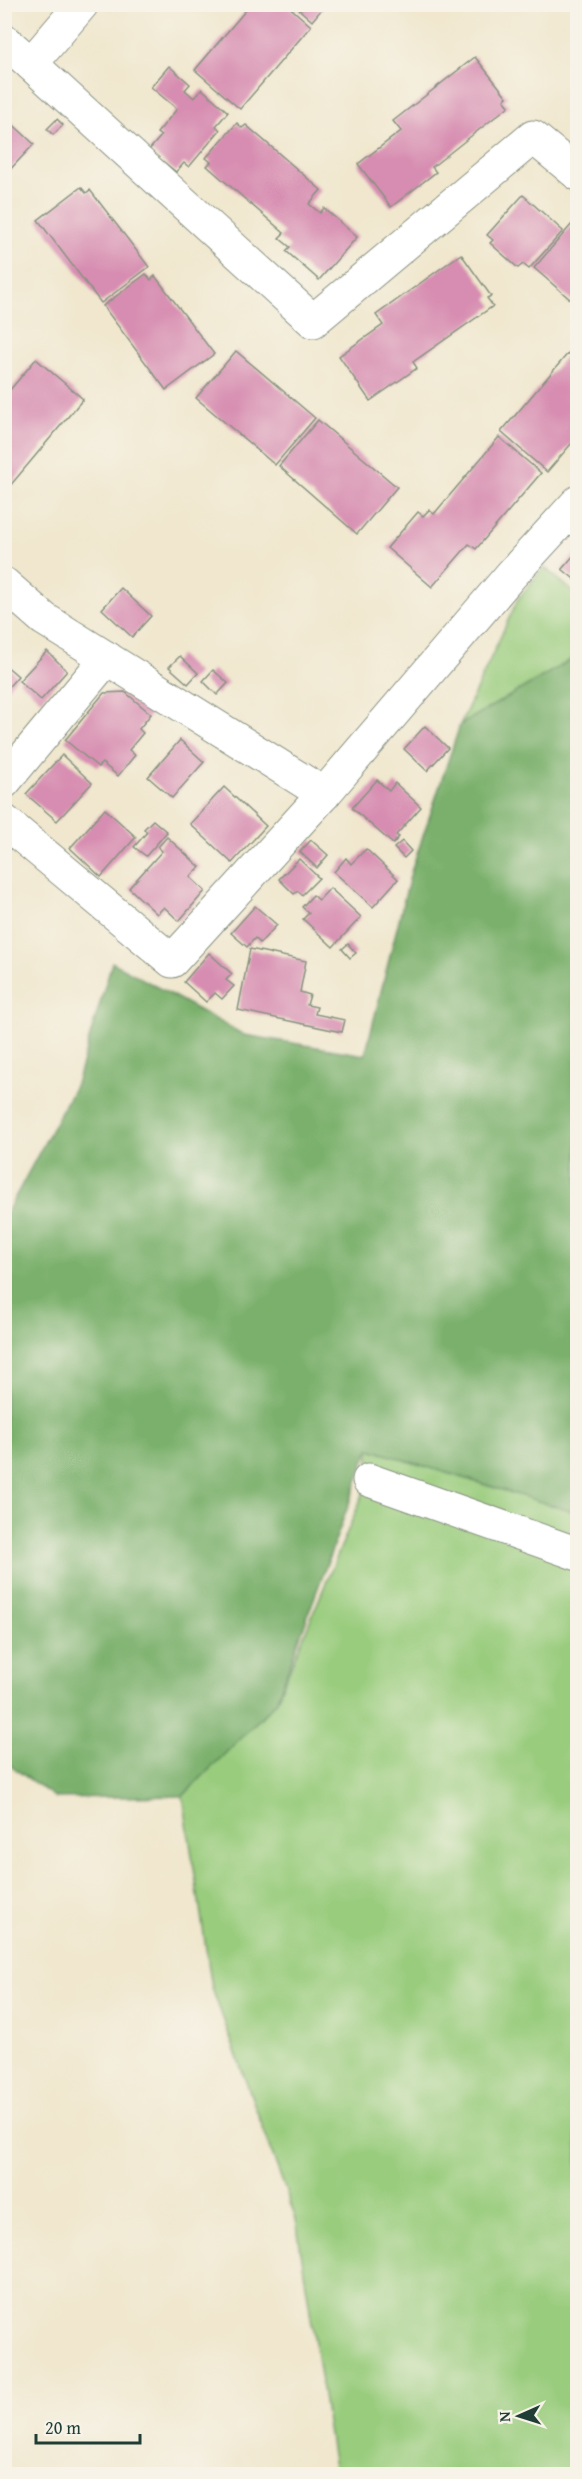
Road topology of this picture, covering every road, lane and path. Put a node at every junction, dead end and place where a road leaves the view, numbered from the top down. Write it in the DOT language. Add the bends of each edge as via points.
graph roads {
  1 [pos="82,4"];
  2 [pos="4,40"];
  3 [pos="31,64"];
  4 [pos="578,174"];
  5 [pos="578,502"];
  6 [pos="4,584"];
  7 [pos="107,658"];
  8 [pos="4,782"];
  9 [pos="324,795"];
  10 [pos="4,821"];
  11 [pos="369,1480"];
  12 [pos="578,1554"];
  1 -- 3 [label="street"];
  2 -- 3 [label="street"];
  3 -- 4 [label="street" via="312,321 533,137"];
  5 -- 9 [label="street"];
  6 -- 7 [label="street" via="44,619"];
  7 -- 8 [label="street"];
  7 -- 9 [label="street"];
  9 -- 10 [label="street" via="172,961"];
  11 -- 12 [label="street"];
}
